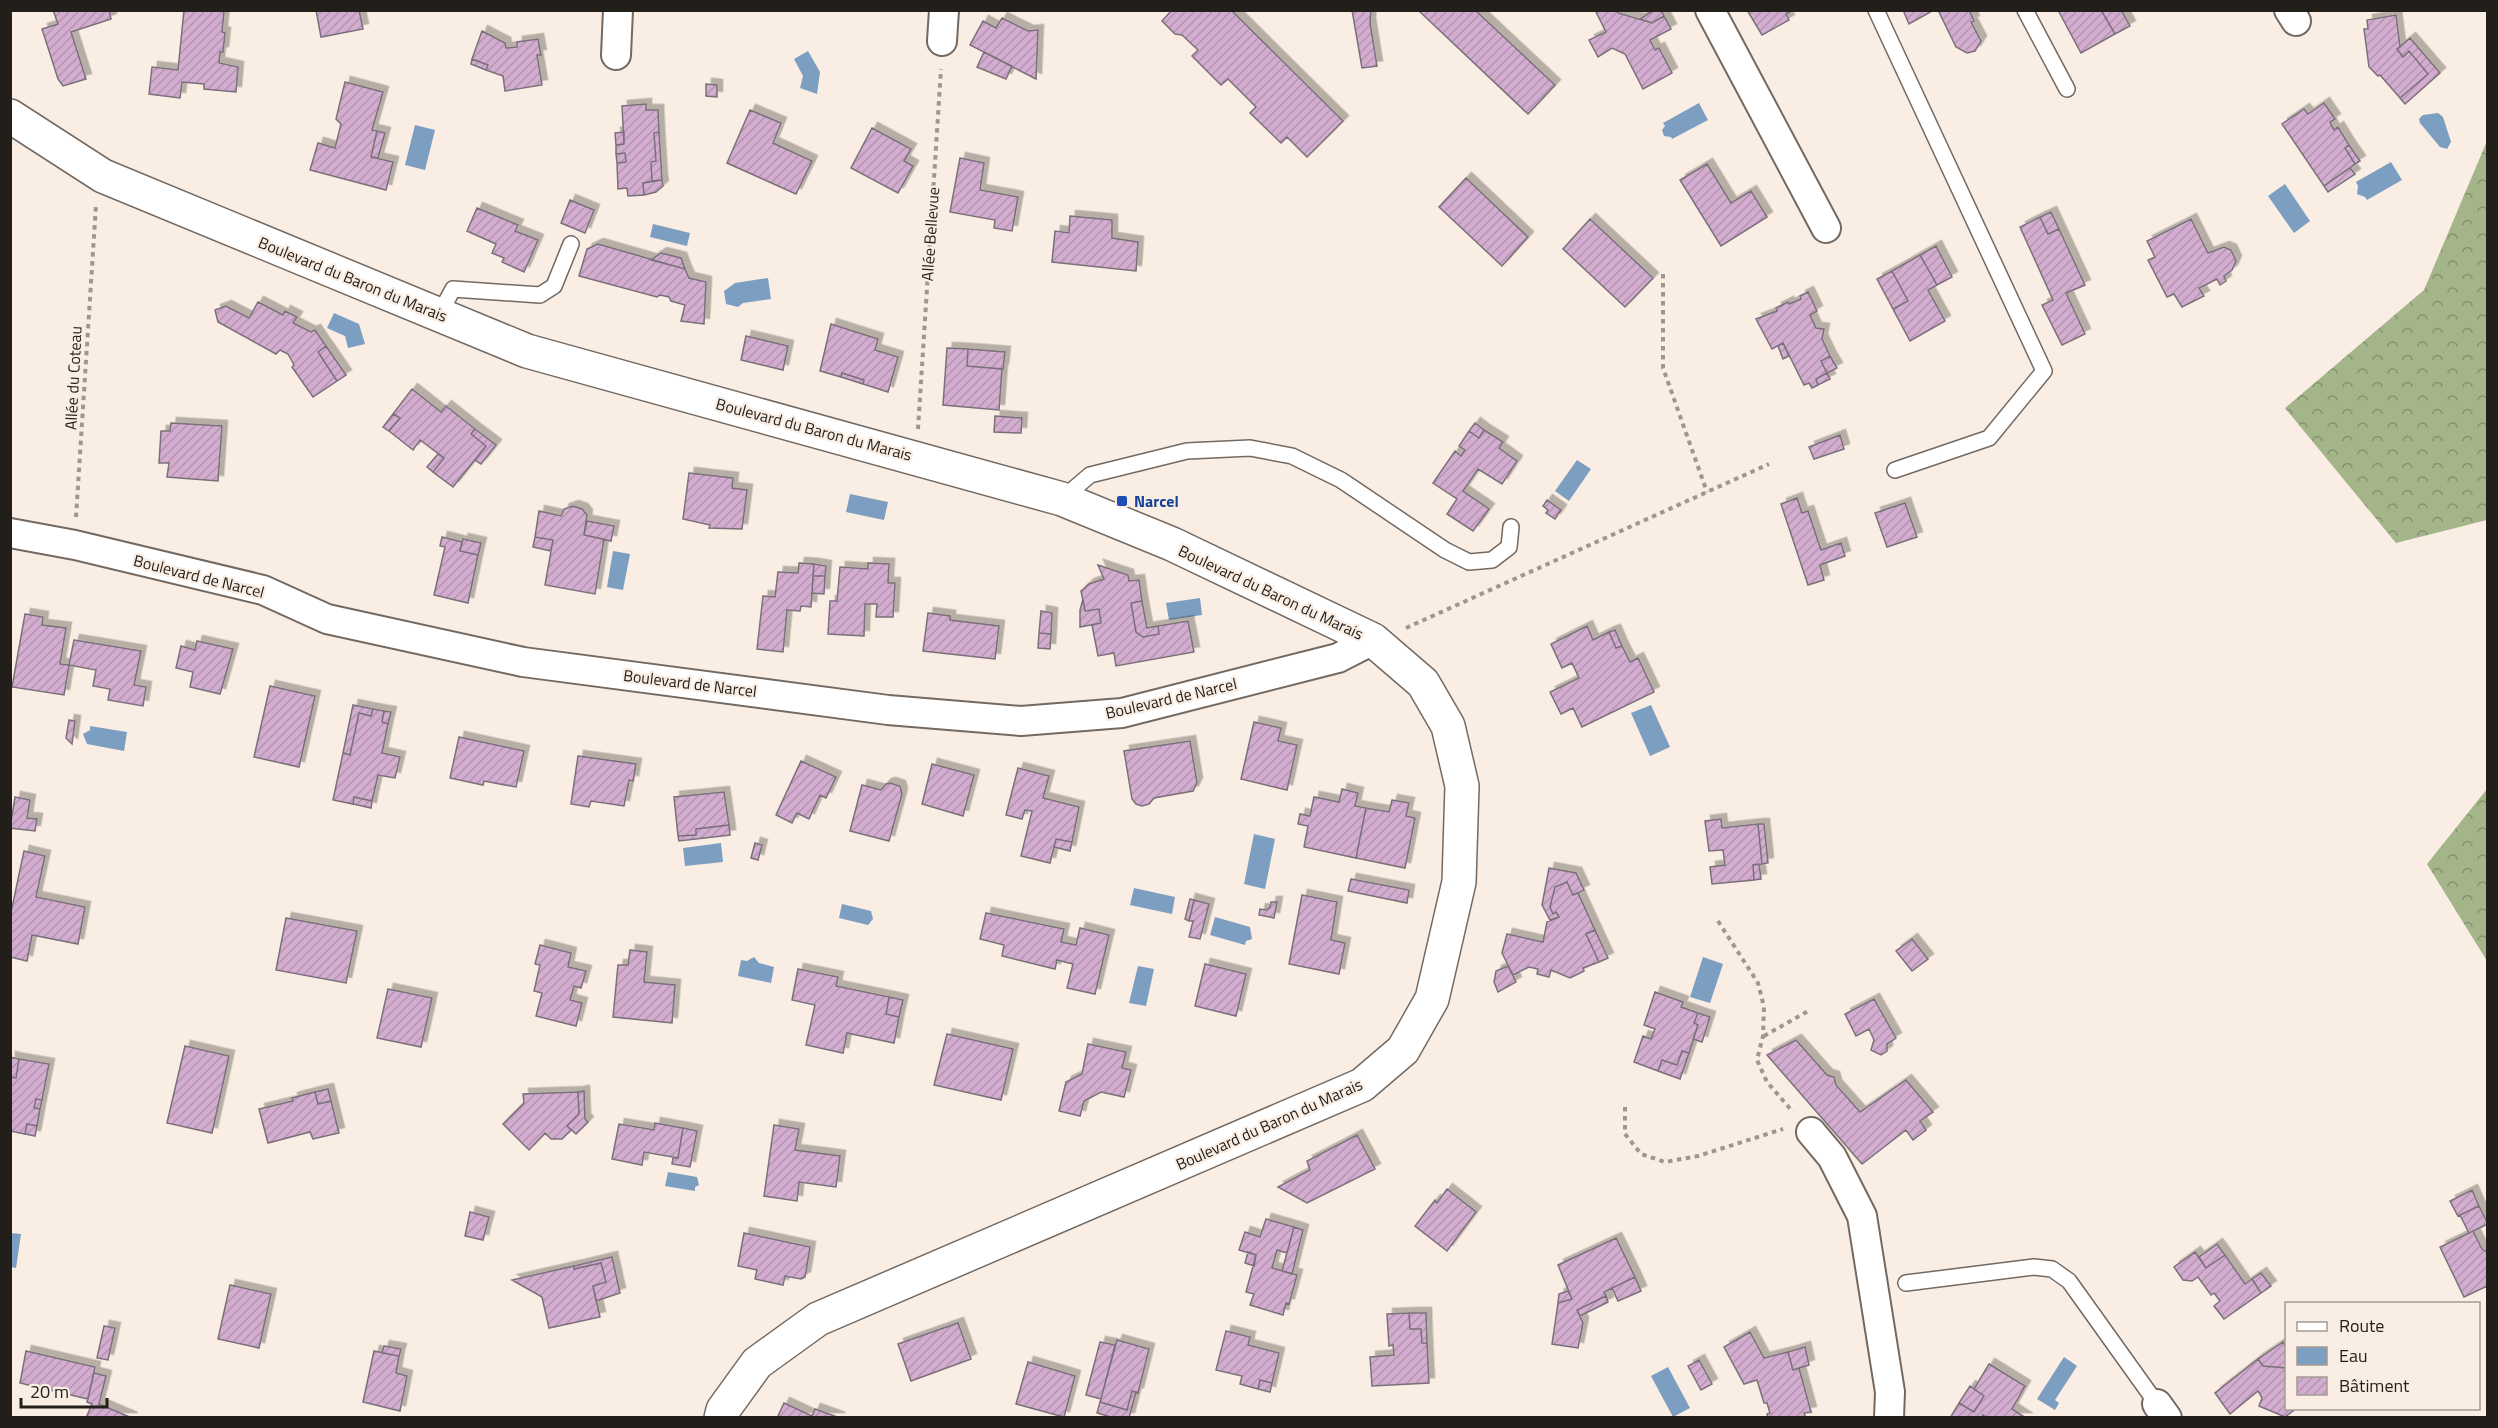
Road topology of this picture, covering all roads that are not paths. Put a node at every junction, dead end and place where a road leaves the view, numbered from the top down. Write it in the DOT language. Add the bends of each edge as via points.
graph roads {
  1 [pos="618,10"];
  2 [pos="944,10"];
  3 [pos="1710,10"];
  4 [pos="1876,10"];
  5 [pos="2025,10"];
  6 [pos="942,41"];
  7 [pos="616,55"];
  8 [pos="2067,89"];
  9 [pos="10,116"];
  10 [pos="1826,228"];
  11 [pos="571,244"];
  12 [pos="439,315"];
  13 [pos="1895,470"];
  14 [pos="1062,499"];
  15 [pos="1511,527"];
  16 [pos="10,533"];
  17 [pos="1378,645"];
  18 [pos="1810,1132"];
  19 [pos="1906,1283"];
  20 [pos="2162,1411"];
  21 [pos="721,1418"];
  22 [pos="1889,1418"];
  1 -- 7 [label="street"];
  2 -- 6 [label="street"];
  3 -- 10 [label="street"];
  4 -- 13 [label="lane" via="2044,371 1989,438"];
  5 -- 8 [label="lane"];
  9 -- 12 [label="street, Boulevard du Baron du Marais" via="104,176"];
  11 -- 12 [label="lane" via="555,286 540,295 453,289"];
  12 -- 14 [label="street, Boulevard du Baron du Marais" via="527,351"];
  14 -- 15 [label="lane" via="1090,474 1186,452 1250,448 1292,456 1341,480 1469,562 1492,560 1509,547"];
  14 -- 17 [label="street, Boulevard du Baron du Marais" via="1172,544"];
  16 -- 17 [label="street, Boulevard de Narcel" via="263,590 327,619 523,662 888,710 1021,721 1122,712"];
  17 -- 21 [label="street, Boulevard du Baron du Marais" via="1423,683 1448,726 1462,786 1459,882 1432,999 1403,1050 1362,1085 818,1319 757,1363"];
  18 -- 22 [label="street" via="1832,1157 1862,1216 1890,1392"];
  19 -- 20 [label="lane" via="2034,1267 2052,1269 2069,1281"];
}
